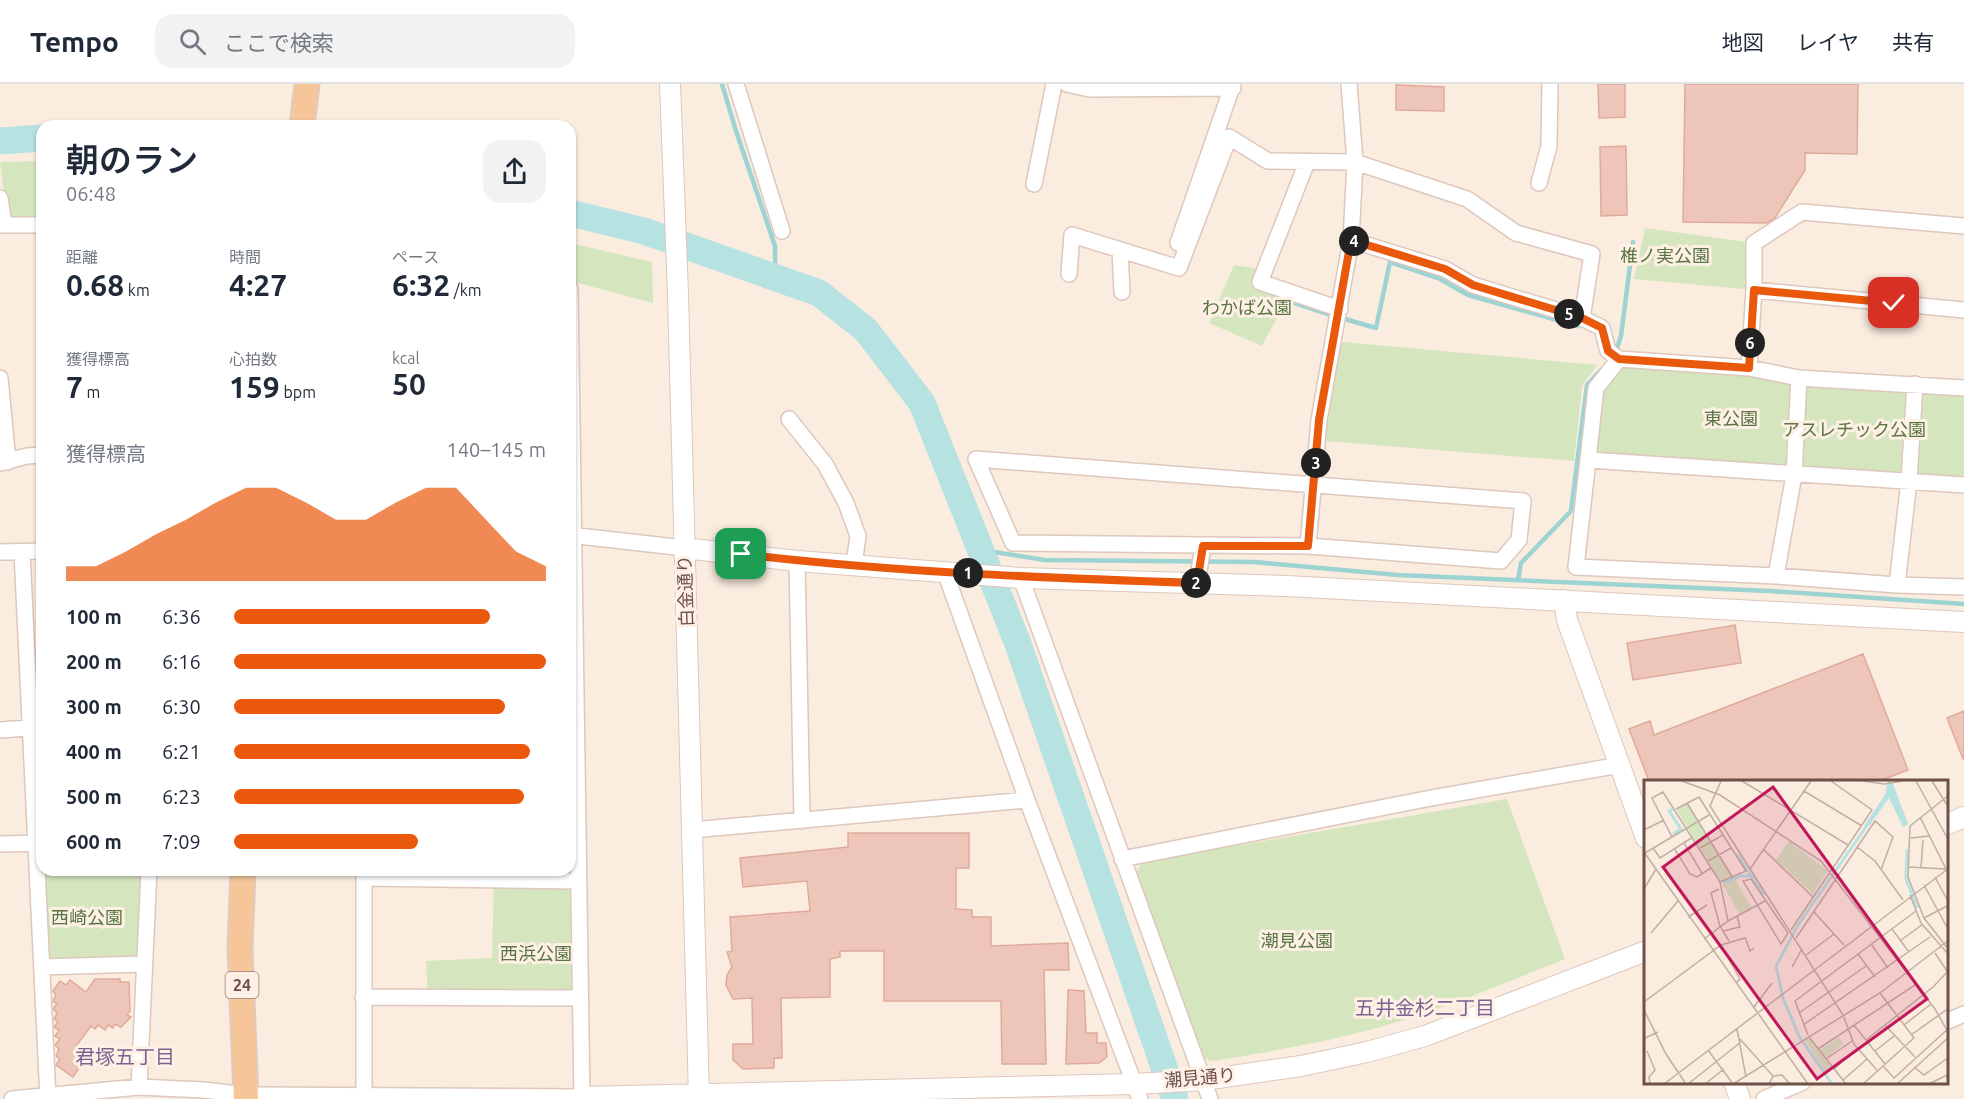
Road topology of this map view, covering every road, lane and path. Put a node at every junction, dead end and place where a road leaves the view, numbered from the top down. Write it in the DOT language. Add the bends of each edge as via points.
graph roads {
  1 [pos="307,84"];
  2 [pos="670,84"];
  3 [pos="736,84"];
  4 [pos="1054,84"];
  5 [pos="1067,84"];
  6 [pos="1349,84"];
  7 [pos="1550,84"];
  8 [pos="1233,86"];
  9 [pos="303,118"];
  10 [pos="1307,162"];
  11 [pos="1355,162"];
  12 [pos="1539,183"];
  13 [pos="1034,184"];
  14 [pos="0,198"];
  15 [pos="2,225"];
  16 [pos="36,225"];
  17 [pos="1964,226"];
  18 [pos="782,231"];
  19 [pos="1351,240"];
  20 [pos="1120,250"];
  21 [pos="1170,266"];
  22 [pos="1070,274"];
  23 [pos="1754,290"];
  24 [pos="1122,292"];
  25 [pos="1340,309"];
  26 [pos="1964,310"];
  27 [pos="1582,318"];
  28 [pos="1619,359"];
  29 [pos="1749,368"];
  30 [pos="0,378"];
  31 [pos="1799,378"];
  32 [pos="1915,384"];
  33 [pos="1964,388"];
  34 [pos="789,419"];
  35 [pos="36,455"];
  36 [pos="1588,460"];
  37 [pos="4,463"];
  38 [pos="1794,475"];
  39 [pos="1909,481"];
  40 [pos="1314,484"];
  41 [pos="1964,485"];
  42 [pos="576,536"];
  43 [pos="1203,546"];
  44 [pos="1308,546"];
  45 [pos="684,548"];
  46 [pos="36,551"];
  47 [pos="0,552"];
  48 [pos="22,552"];
  49 [pos="797,561"];
  50 [pos="854,565"];
  51 [pos="945,572"];
  52 [pos="1776,576"];
  53 [pos="1021,578"];
  54 [pos="1197,583"];
  55 [pos="1897,585"];
  56 [pos="1964,587"];
  57 [pos="1564,600"];
  58 [pos="1964,622"];
  59 [pos="30,728"];
  60 [pos="0,730"];
  61 [pos="1620,765"];
  62 [pos="576,766"];
  63 [pos="1027,800"];
  64 [pos="36,805"];
  65 [pos="1964,817"];
  66 [pos="802,821"];
  67 [pos="1949,823"];
  68 [pos="692,830"];
  69 [pos="1644,832"];
  70 [pos="36,843"];
  71 [pos="0,844"];
  72 [pos="1122,859"];
  73 [pos="40,876"];
  74 [pos="149,876"];
  75 [pos="243,876"];
  76 [pos="364,876"];
  77 [pos="500,876"];
  78 [pos="578,881"];
  79 [pos="1644,952"];
  80 [pos="143,964"];
  81 [pos="42,967"];
  82 [pos="363,998"];
  83 [pos="580,998"];
  84 [pos="1964,1014"];
  85 [pos="1949,1020"];
  86 [pos="1204,1080"];
  87 [pos="1734,1084"];
  88 [pos="1801,1084"];
  89 [pos="138,1087"];
  90 [pos="1137,1091"];
  91 [pos="48,1097"];
  92 [pos="246,1097"];
  93 [pos="364,1097"];
  94 [pos="699,1097"];
  95 [pos="582,1098"];
  96 [pos="12,1099"];
  97 [pos="1210,1099"];
  98 [pos="1740,1099"];
  99 [pos="1764,1099"];
  1 -- 9 [label="main road"];
  2 -- 45 [label="street, 白金通り"];
  3 -- 18 [label="street"];
  4 -- 13 [label="street"];
  5 -- 8 [label="street" via="1089,89"];
  6 -- 11 [label="street"];
  7 -- 12 [label="street" via="1549,146"];
  8 -- 21 [label="street"];
  10 -- 11 [label="street"];
  10 -- 21 [label="street" via="1268,161 1229,138 1179,268"];
  10 -- 25 [label="street" via="1260,282"];
  11 -- 19 [label="street"];
  11 -- 27 [label="street" via="1467,199 1516,233 1592,254"];
  14 -- 15 [label="street"];
  15 -- 16 [label="street"];
  17 -- 23 [label="street" via="1802,212 1754,243"];
  19 -- 25 [label="street"];
  19 -- 27 [label="street" via="1445,269 1473,285"];
  20 -- 21 [label="street"];
  20 -- 22 [label="street" via="1072,235"];
  20 -- 24 [label="street"];
  23 -- 26 [label="street"];
  23 -- 29 [label="street"];
  25 -- 40 [label="street" via="1319,420"];
  27 -- 28 [label="street" via="1602,328 1608,351"];
  28 -- 29 [label="street"];
  28 -- 36 [label="street" via="1596,388"];
  29 -- 31 [label="street"];
  30 -- 37 [label="street"];
  31 -- 32 [label="street"];
  31 -- 38 [label="street"];
  32 -- 33 [label="street"];
  32 -- 39 [label="street"];
  34 -- 50 [label="street" via="825,464 846,503 858,536"];
  35 -- 37 [label="street"];
  36 -- 38 [label="street"];
  36 -- 52 [label="street" via="1576,567"];
  38 -- 39 [label="street"];
  38 -- 52 [label="street"];
  39 -- 41 [label="street"];
  39 -- 55 [label="street"];
  40 -- 43 [label="street" via="976,459 1013,543"];
  40 -- 44 [label="street"];
  40 -- 44 [label="street" via="1523,501 1519,540 1501,561"];
  42 -- 45 [label="street"];
  43 -- 44 [label="street"];
  43 -- 54 [label="street"];
  45 -- 49 [label="street"];
  45 -- 68 [label="street, 白金通り"];
  46 -- 48 [label="street"];
  47 -- 48 [label="street"];
  48 -- 59 [label="street"];
  49 -- 50 [label="street"];
  49 -- 66 [label="street"];
  50 -- 51 [label="street"];
  51 -- 53 [label="street"];
  51 -- 63 [label="street"];
  52 -- 55 [label="street"];
  53 -- 54 [label="street"];
  53 -- 72 [label="street"];
  54 -- 57 [label="street"];
  55 -- 56 [label="street"];
  57 -- 58 [label="street"];
  57 -- 61 [label="street" via="1567,620"];
  59 -- 60 [label="street"];
  59 -- 64 [label="street"];
  61 -- 69 [label="street"];
  61 -- 72 [label="street"];
  62 -- 78 [label="street"];
  63 -- 66 [label="street"];
  63 -- 90 [label="street"];
  65 -- 67 [label="street"];
  66 -- 68 [label="street"];
  68 -- 94 [label="street, 白金通り"];
  70 -- 71 [label="street"];
  72 -- 86 [label="street"];
  73 -- 81 [label="street"];
  74 -- 80 [label="street"];
  75 -- 92 [label="main road, 24" via="240,948"];
  76 -- 82 [label="street"];
  77 -- 78 [label="street"];
  78 -- 83 [label="street"];
  79 -- 86 [label="street, 潮見通り" via="1425,1036 1301,1066"];
  80 -- 81 [label="street"];
  80 -- 89 [label="street"];
  81 -- 91 [label="street"];
  82 -- 83 [label="street"];
  82 -- 93 [label="street"];
  83 -- 95 [label="street"];
  84 -- 85 [label="street"];
  86 -- 90 [label="street, 潮見通り"];
  86 -- 97 [label="street"];
  87 -- 98 [label="street"];
  88 -- 99 [label="street"];
  89 -- 91 [label="street"];
  89 -- 92 [label="street" via="204,1089"];
  90 -- 94 [label="street, 潮見通り"];
  91 -- 96 [label="street"];
  92 -- 93 [label="street"];
  93 -- 95 [label="street"];
  94 -- 95 [label="street, 潮見通り"];
}
